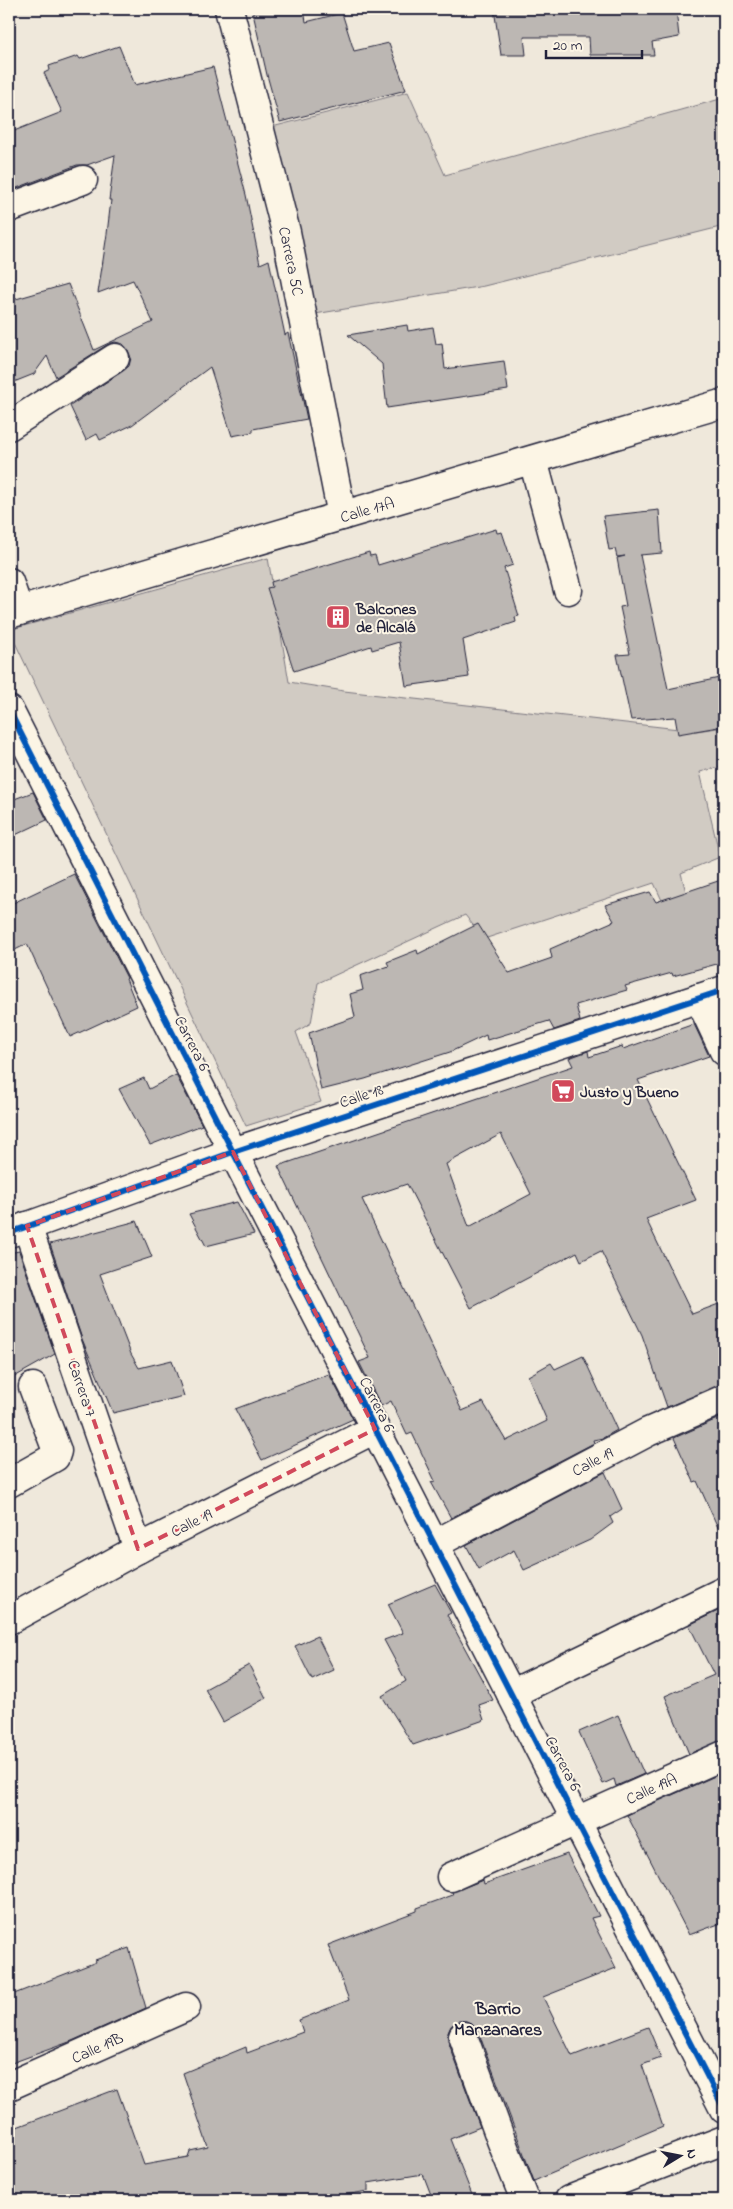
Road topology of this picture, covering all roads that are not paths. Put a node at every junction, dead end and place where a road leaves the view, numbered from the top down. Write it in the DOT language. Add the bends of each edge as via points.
graph roads {
  1 [pos="229,9"];
  2 [pos="83,180"];
  3 [pos="9,208"];
  4 [pos="114,358"];
  5 [pos="724,403"];
  6 [pos="9,426"];
  7 [pos="533,460"];
  8 [pos="342,516"];
  9 [pos="9,582"];
  10 [pos="568,590"];
  11 [pos="14,612"];
  12 [pos="9,710"];
  13 [pos="712,994"];
  14 [pos="724,1051"];
  15 [pos="232,1152"];
  16 [pos="18,1230"];
  17 [pos="33,1387"];
  18 [pos="724,1399"];
  19 [pos="375,1429"];
  20 [pos="9,1482"];
  21 [pos="435,1544"];
  22 [pos="138,1549"];
  23 [pos="724,1591"];
  24 [pos="9,1620"];
  25 [pos="511,1694"];
  26 [pos="724,1756"];
  27 [pos="579,1820"];
  28 [pos="451,1876"];
  29 [pos="186,2007"];
  30 [pos="463,2036"];
  31 [pos="9,2086"];
  32 [pos="724,2109"];
  33 [pos="724,2140"];
  34 [pos="525,2200"];
  35 [pos="569,2200"];
  1 -- 8 [label="street, Carrera 5C" via="286,232"];
  2 -- 3 [label="street"];
  4 -- 6 [label="street"];
  5 -- 7 [label="street, Calle 17A"];
  7 -- 8 [label="street, Calle 17A"];
  7 -- 10 [label="street"];
  8 -- 11 [label="street, Calle 17A"];
  9 -- 11 [label="street"];
  12 -- 15 [label="street, Carrera 6"];
  13 -- 14 [label="street"];
  13 -- 15 [label="street, Calle 18"];
  15 -- 16 [label="street, Calle 18"];
  15 -- 19 [label="street, Carrera 6"];
  16 -- 22 [label="street, Carrera 7"];
  17 -- 20 [label="street" via="57,1451 55,1457"];
  18 -- 21 [label="street, Calle 19" via="648,1432"];
  19 -- 21 [label="street, Carrera 6"];
  19 -- 22 [label="street, Calle 19"];
  21 -- 25 [label="street, Carrera 6"];
  22 -- 24 [label="street, Calle 19"];
  23 -- 25 [label="street"];
  25 -- 27 [label="street, Carrera 6"];
  26 -- 27 [label="street, Calle 19A"];
  27 -- 28 [label="street, Calle 19A"];
  27 -- 32 [label="street, Carrera 6"];
  29 -- 31 [label="street, Calle 19B"];
  30 -- 34 [label="street"];
  33 -- 35 [label="street"];
}
